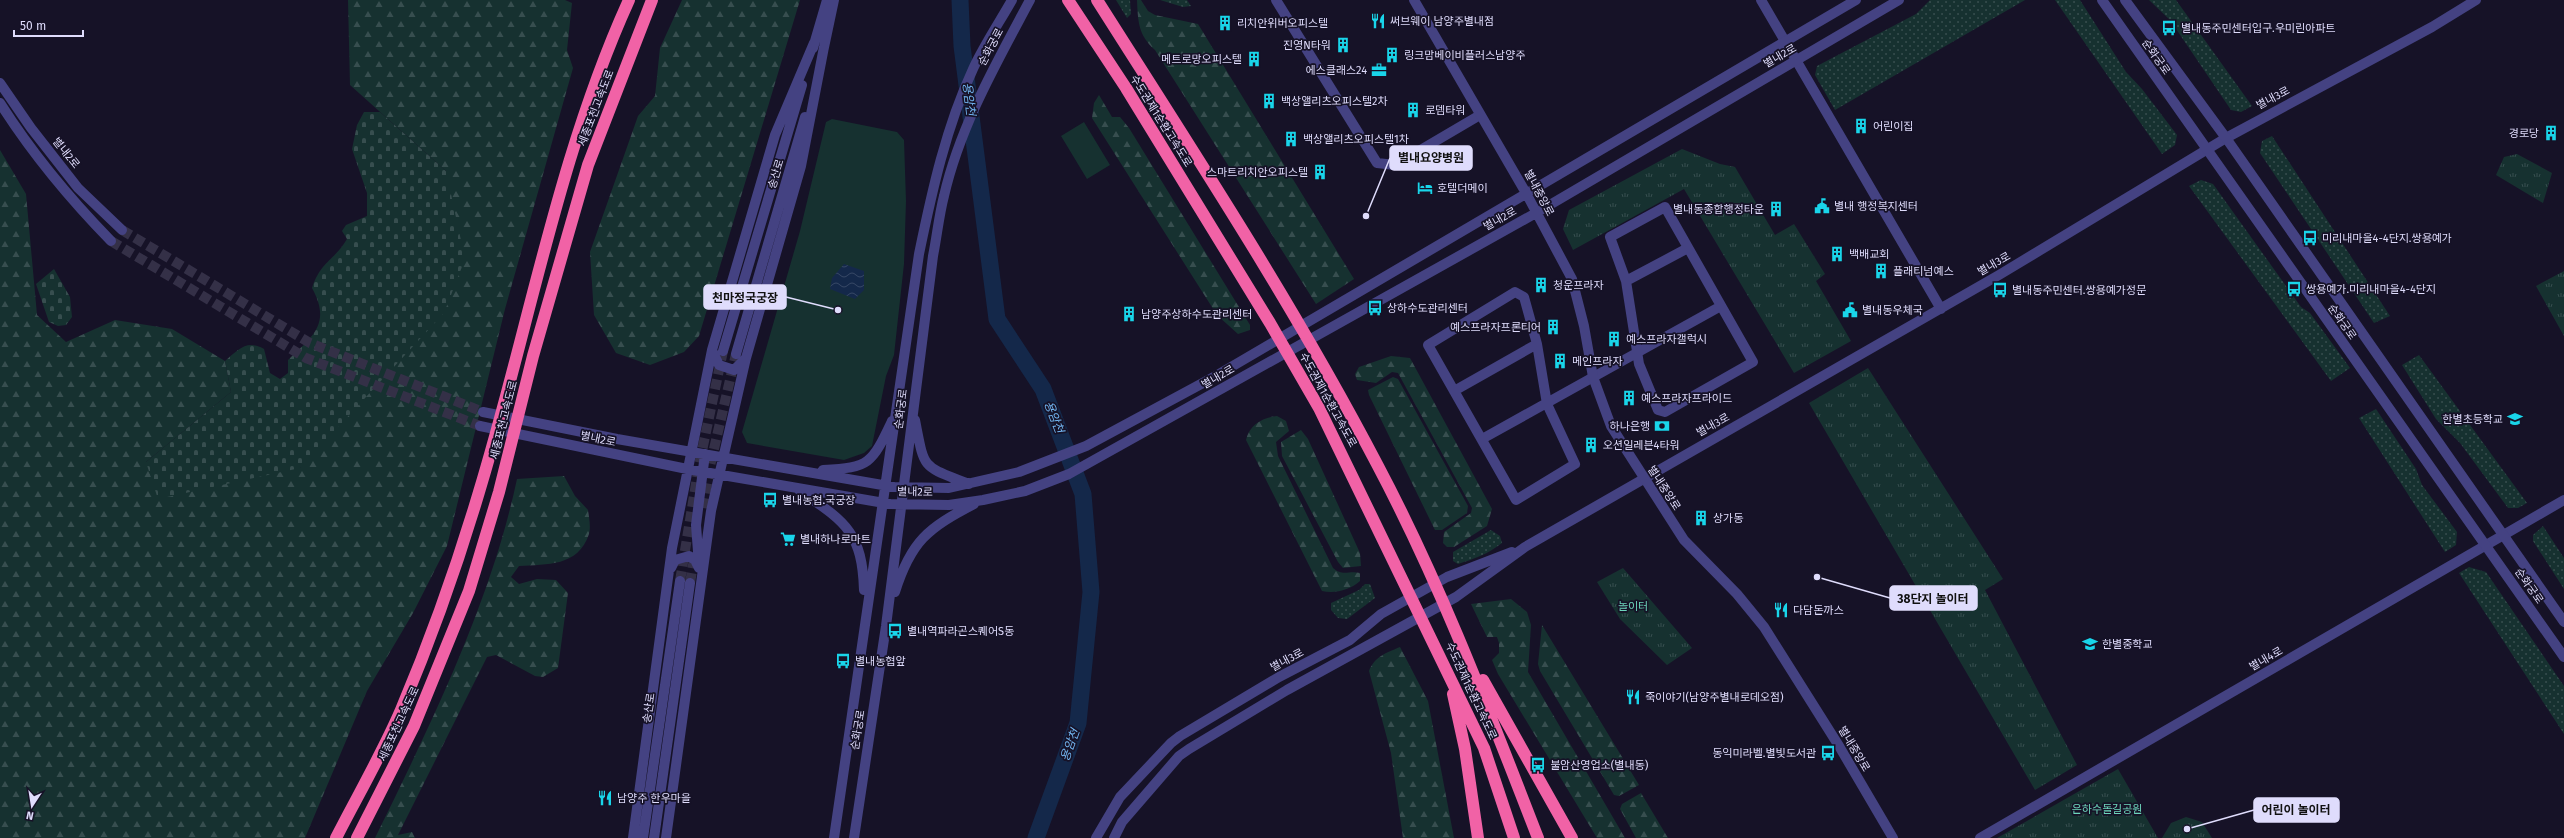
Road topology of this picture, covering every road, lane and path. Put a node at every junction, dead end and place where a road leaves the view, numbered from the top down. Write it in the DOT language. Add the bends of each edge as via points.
graph roads {
  1 [pos="629,0"];
  2 [pos="652,0"];
  3 [pos="827,0"];
  4 [pos="834,0"];
  5 [pos="1030,0"];
  6 [pos="1068,0"];
  7 [pos="1097,0"];
  8 [pos="1276,0"];
  9 [pos="1414,0"];
  10 [pos="1761,0"];
  11 [pos="1856,0"];
  12 [pos="1899,0"];
  13 [pos="2102,0"];
  14 [pos="2126,0"];
  15 [pos="2476,0"];
  16 [pos="1011,2"];
  17 [pos="1784,40"];
  18 [pos="819,45"];
  19 [pos="1796,60"];
  20 [pos="0,83"];
  21 [pos="0,103"];
  22 [pos="1480,115"];
  23 [pos="2226,138"];
  24 [pos="2206,150"];
  25 [pos="1526,193"];
  26 [pos="1536,213"];
  27 [pos="122,230"];
  28 [pos="111,241"];
  29 [pos="1688,248"];
  30 [pos="1626,281"];
  31 [pos="1721,306"];
  32 [pos="1941,309"];
  33 [pos="1537,344"];
  34 [pos="712,350"];
  35 [pos="724,351"];
  36 [pos="1636,352"];
  37 [pos="736,354"];
  38 [pos="746,358"];
  39 [pos="1593,378"];
  40 [pos="1454,391"];
  41 [pos="1547,404"];
  42 [pos="483,412"];
  43 [pos="897,412"];
  44 [pos="913,412"];
  45 [pos="480,426"];
  46 [pos="1482,439"];
  47 [pos="691,451"];
  48 [pos="705,454"];
  49 [pos="723,456"];
  50 [pos="687,469"];
  51 [pos="803,471"];
  52 [pos="702,472"];
  53 [pos="719,475"];
  54 [pos="1643,478"];
  55 [pos="971,485"];
  56 [pos="885,486"];
  57 [pos="904,487"];
  58 [pos="796,488"];
  59 [pos="983,500"];
  60 [pos="2564,500"];
  61 [pos="882,502"];
  62 [pos="901,504"];
  63 [pos="2504,534"];
  64 [pos="2485,544"];
  65 [pos="1525,547"];
  66 [pos="699,567"];
  67 [pos="669,572"];
  68 [pos="701,578"];
  69 [pos="680,581"];
  70 [pos="690,583"];
  71 [pos="865,615"];
  72 [pos="887,617"];
  73 [pos="2564,622"];
  74 [pos="1460,640"];
  75 [pos="1438,650"];
  76 [pos="2564,657"];
  77 [pos="336,838"];
  78 [pos="357,838"];
  79 [pos="633,838"];
  80 [pos="643,838"];
  81 [pos="654,838"];
  82 [pos="666,838"];
  83 [pos="834,838"];
  84 [pos="854,838"];
  85 [pos="1096,838"];
  86 [pos="1114,838"];
  87 [pos="1478,838"];
  88 [pos="1514,838"];
  89 [pos="1538,838"];
  90 [pos="1572,838"];
  91 [pos="1893,838"];
  92 [pos="1980,838"];
  1 -- 77 [label="highway, 세종포천고속도로" via="590,98 454,573 400,712"];
  2 -- 78 [label="highway, 세종포천고속도로" via="588,165 533,356 499,492 469,591 411,732"];
  3 -- 18 [label="street, 송산로"];
  4 -- 18 [label="street, 송산로"];
  5 -- 44 [label="street, 순화궁로" via="989,77 965,133 944,195"];
  6 -- 75 [label="highway, 수도권제1순환고속도로" via="1126,88 1319,408"];
  7 -- 74 [label="highway, 수도권제1순환고속도로" via="1291,312 1340,396 1379,468"];
  8 -- 22 [label="street" via="1377,163 1395,165"];
  9 -- 22 [label="street, 별내중앙로"];
  10 -- 17 [label="street"];
  11 -- 17 [label="street, 별내2로"];
  12 -- 19 [label="street, 별내2로"];
  13 -- 24 [label="street, 순화궁로"];
  14 -- 23 [label="street, 순화궁로"];
  15 -- 23 [label="street, 별내3로" via="2432,28"];
  16 -- 43 [label="street, 순화궁로" via="973,69 950,128 931,192 919,254"];
  17 -- 19 [label="street"];
  17 -- 25 [label="street, 별내2로"];
  18 -- 34 [label="street" via="775,135"];
  18 -- 35 [label="street, 송산로"];
  18 -- 37 [label="street, 송산로"];
  18 -- 38 [label="street" via="801,166"];
  19 -- 26 [label="street, 별내2로"];
  19 -- 32 [label="street"];
  20 -- 27 [label="street, 별내2로" via="78,188"];
  21 -- 28 [label="street" via="67,196"];
  22 -- 25 [label="street, 별내중앙로"];
  23 -- 24 [label="street, 별내3로"];
  23 -- 63 [label="street, 순화궁로"];
  24 -- 32 [label="street, 별내3로"];
  24 -- 64 [label="street, 순화궁로"];
  25 -- 26 [label="street, 별내중앙로"];
  25 -- 55 [label="street, 별내2로" via="1121,429 1061,457"];
  26 -- 39 [label="street, 별내중앙로" via="1572,279"];
  26 -- 59 [label="street, 별내2로" via="1069,474 1009,495"];
  29 -- 30 [label="street"];
  29 -- 30 [label="street" via="1665,207 1610,237"];
  29 -- 31 [label="street"];
  30 -- 36 [label="street"];
  31 -- 36 [label="street"];
  31 -- 36 [label="street" via="1753,362 1666,412 1658,410"];
  32 -- 54 [label="street, 별내3로"];
  33 -- 40 [label="street"];
  33 -- 40 [label="street" via="1524,297 1515,292 1428,345"];
  33 -- 41 [label="street"];
  34 -- 38 [label="street" via="719,365 727,369 734,370"];
  34 -- 47 [label="street"];
  36 -- 39 [label="street"];
  38 -- 49 [label="street"];
  39 -- 41 [label="street"];
  39 -- 54 [label="street, 별내중앙로" via="1611,426"];
  40 -- 46 [label="street"];
  41 -- 46 [label="street"];
  41 -- 46 [label="street" via="1575,464 1516,500"];
  42 -- 47 [label="street, 별내2로"];
  43 -- 51 [label="street" via="880,446 867,462 852,469"];
  43 -- 56 [label="street, 순화궁로"];
  44 -- 55 [label="street" via="922,458 933,471"];
  44 -- 57 [label="street, 순화궁로"];
  45 -- 50 [label="street, 별내2로"];
  47 -- 48 [label="street, 별내2로"];
  47 -- 50 [label="street"];
  48 -- 49 [label="street, 별내2로"];
  48 -- 52 [label="street"];
  49 -- 51 [label="street, 별내2로"];
  49 -- 53 [label="street"];
  50 -- 52 [label="street, 별내2로"];
  50 -- 67 [label="street"];
  51 -- 56 [label="street, 별내2로"];
  52 -- 53 [label="street, 별내2로"];
  52 -- 66 [label="street" via="696,524"];
  53 -- 58 [label="street, 별내2로"];
  53 -- 68 [label="street"];
  54 -- 65 [label="street, 별내3로"];
  54 -- 91 [label="street, 별내중앙로" via="1684,540 1737,594 1764,627"];
  55 -- 57 [label="street, 별내2로" via="949,488"];
  56 -- 57 [label="street, 별내2로"];
  56 -- 61 [label="street, 순화궁로"];
  57 -- 62 [label="street, 순화궁로"];
  58 -- 61 [label="street, 별내2로"];
  58 -- 71 [label="street" via="843,522 858,542 864,566"];
  59 -- 62 [label="street, 별내2로" via="949,505"];
  59 -- 72 [label="street" via="928,531 912,549 901,572"];
  60 -- 63 [label="street, 별내4로"];
  61 -- 62 [label="street, 별내2로"];
  61 -- 71 [label="street, 순화궁로"];
  62 -- 72 [label="street, 순화궁로"];
  63 -- 64 [label="street, 별내4로"];
  63 -- 73 [label="street, 순화궁로"];
  64 -- 76 [label="street, 순화궁로"];
  64 -- 92 [label="street, 별내4로"];
  65 -- 85 [label="street, 별내3로" via="1447,577 1382,614 1350,640 1279,677 1180,736 1120,797"];
  65 -- 86 [label="street, 별내3로" via="1456,597 1287,690 1179,756 1122,822"];
  66 -- 67 [label="street" via="695,560 688,556 675,560"];
  66 -- 68 [label="street"];
  67 -- 79 [label="street"];
  68 -- 82 [label="street"];
  69 -- 80 [label="street, 송산로"];
  70 -- 81 [label="street, 송산로"];
  71 -- 83 [label="street, 순화궁로"];
  72 -- 84 [label="street, 순화궁로"];
  74 -- 89 [label="highway, 수도권제1순환고속도로"];
  74 -- 90 [label="highway"];
  75 -- 87 [label="highway" via="1453,692 1460,722"];
  75 -- 88 [label="highway, 수도권제1순환고속도로" via="1484,748"];
}
